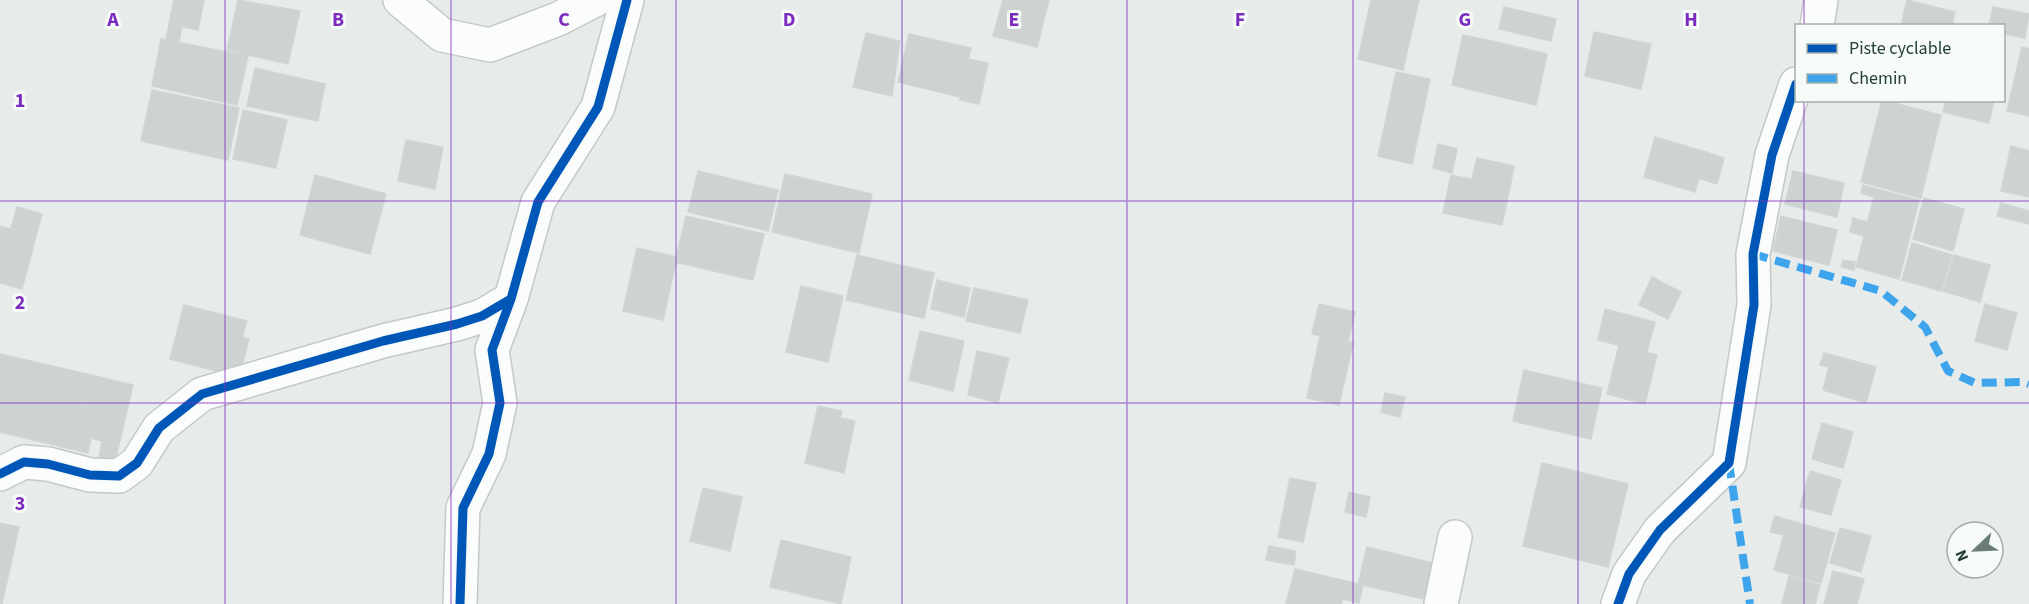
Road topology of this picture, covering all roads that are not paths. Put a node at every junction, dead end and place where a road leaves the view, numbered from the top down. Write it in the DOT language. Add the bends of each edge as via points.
graph roads {
  1 [pos="400,0"];
  2 [pos="595,0"];
  3 [pos="627,0"];
  4 [pos="1821,0"];
  5 [pos="1817,24"];
  6 [pos="1795,90"];
  7 [pos="511,299"];
  8 [pos="0,474"];
  9 [pos="1455,537"];
  10 [pos="460,604"];
  11 [pos="1441,604"];
  12 [pos="1618,604"];
  1 -- 2 [label="street" via="441,35 490,45"];
  3 -- 7 [label="street" via="598,107 538,202"];
  4 -- 5 [label="street"];
  6 -- 12 [label="street" via="1772,155 1753,254 1754,305 1729,463 1660,530 1629,574"];
  7 -- 8 [label="street" via="482,316 457,324 383,341 202,394 159,428 137,463 119,476 90,475 24,462"];
  7 -- 10 [label="street" via="492,350 500,403 489,454 463,508"];
  9 -- 11 [label="street"];
}
